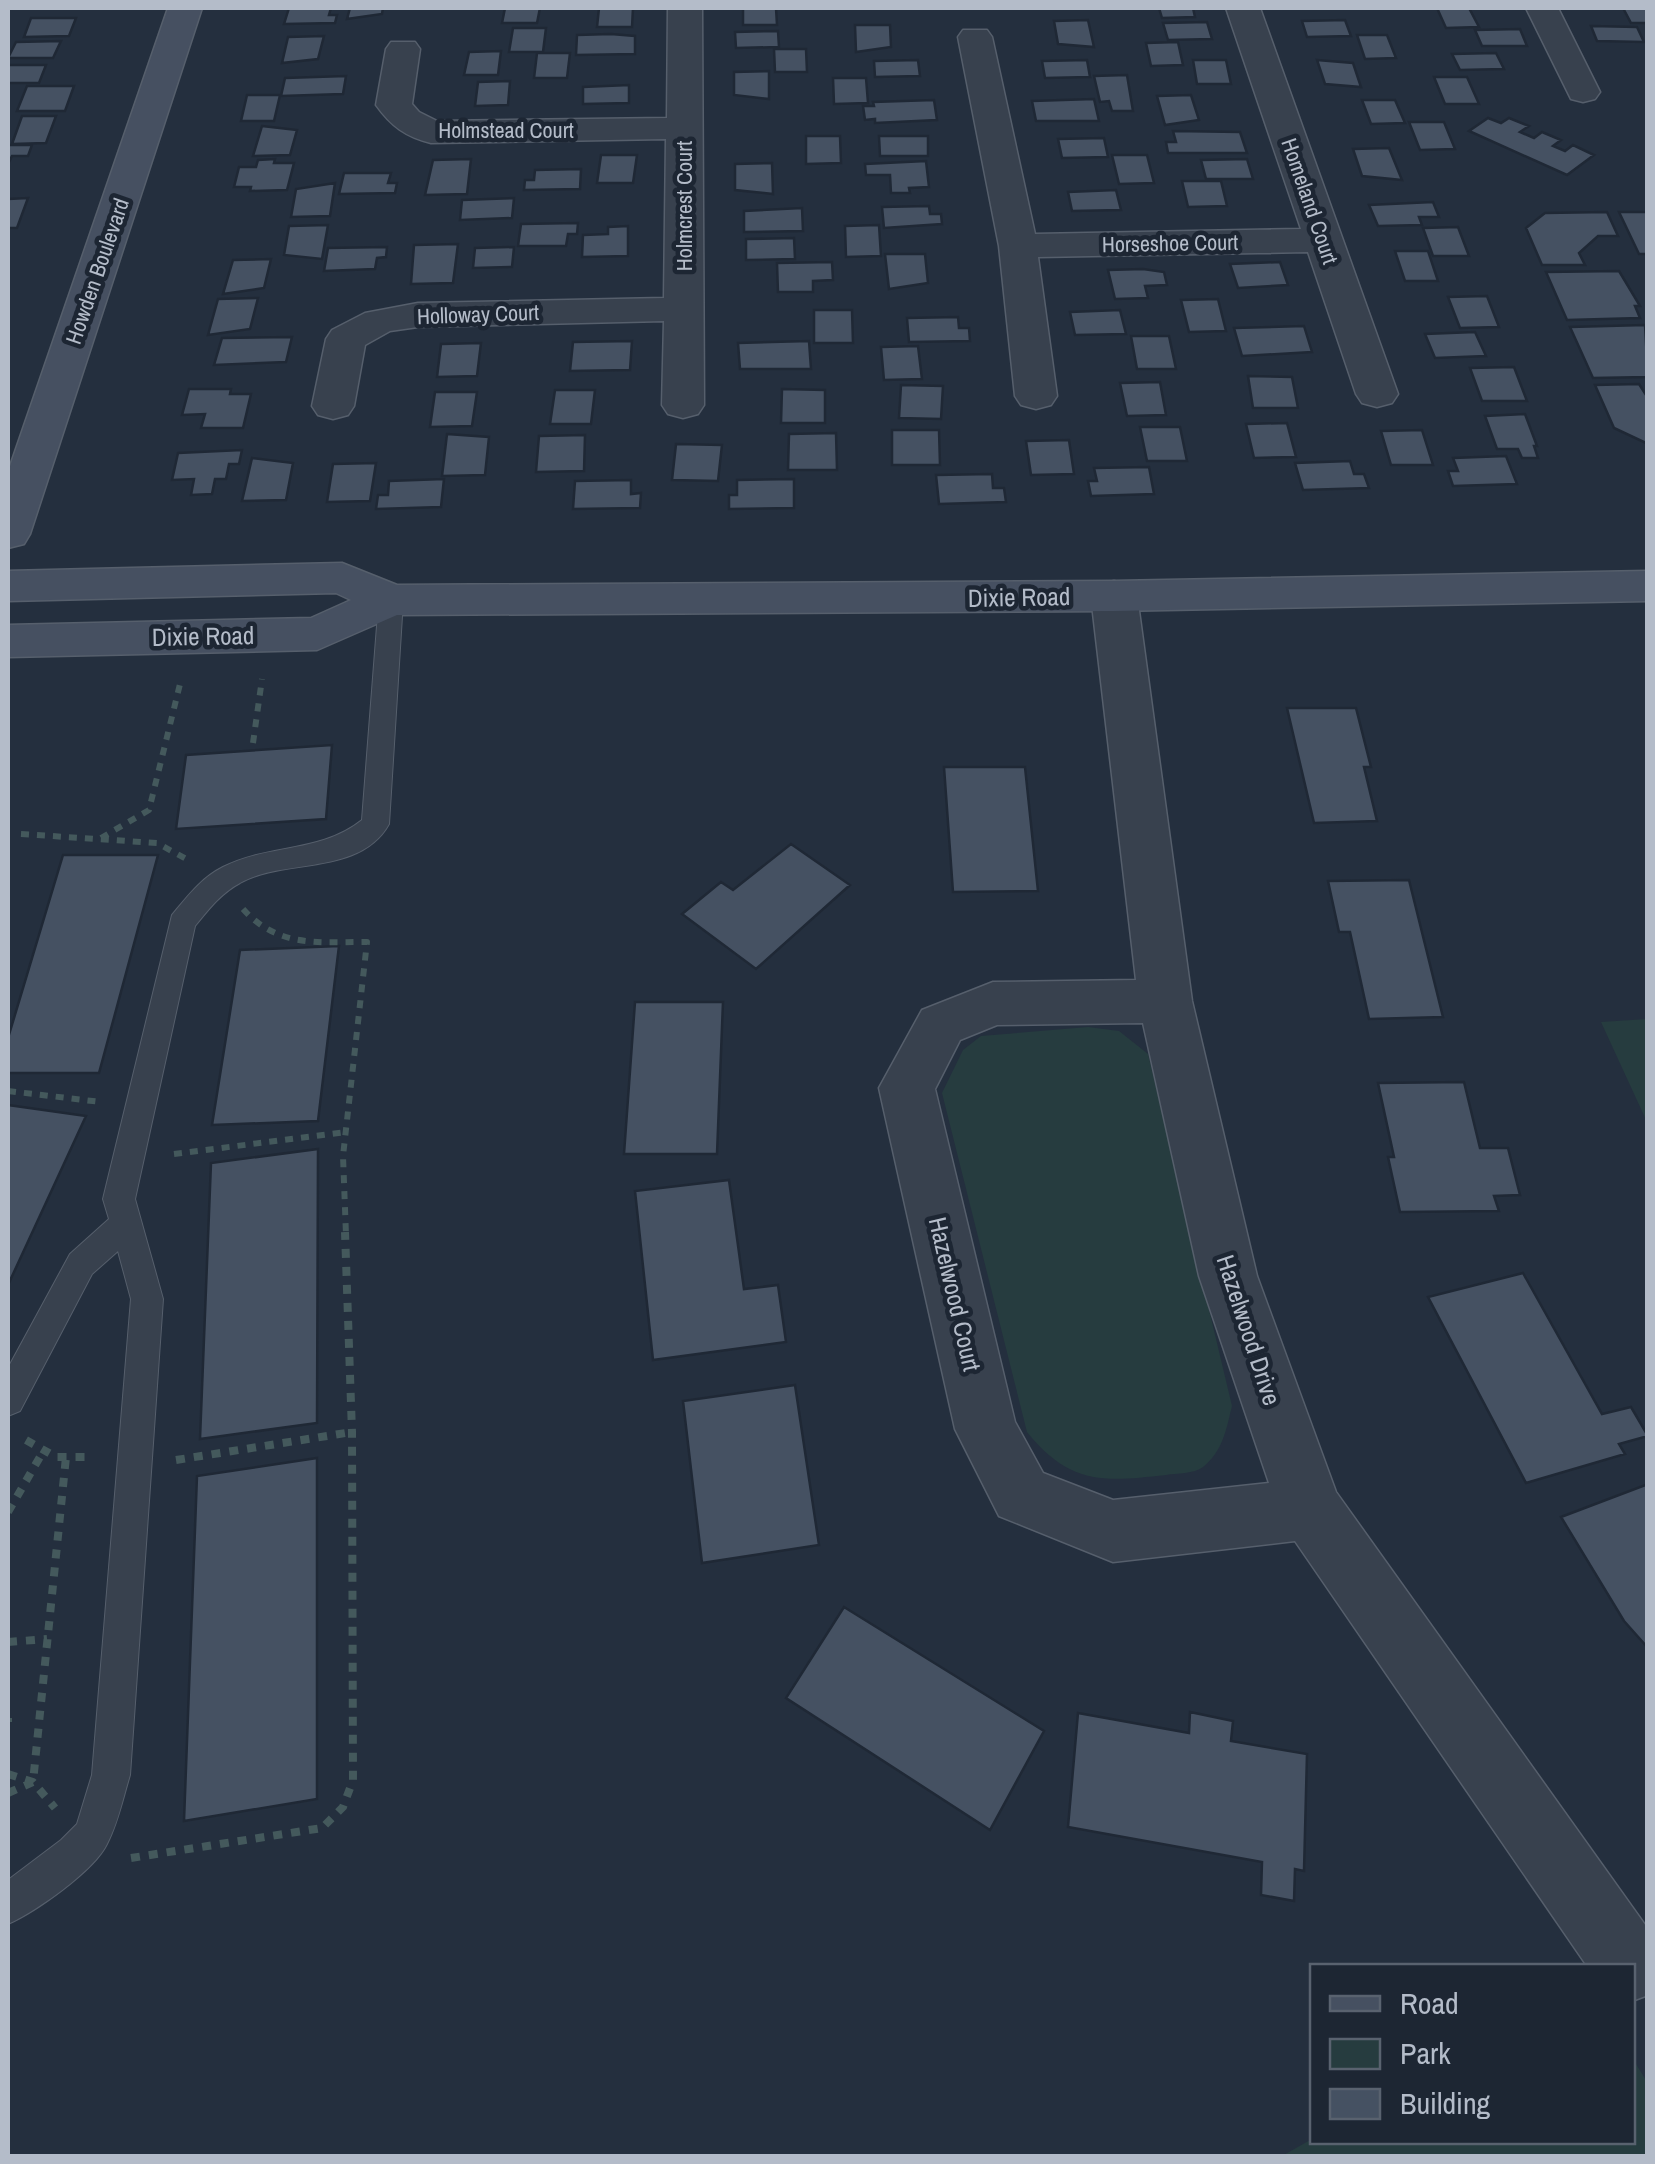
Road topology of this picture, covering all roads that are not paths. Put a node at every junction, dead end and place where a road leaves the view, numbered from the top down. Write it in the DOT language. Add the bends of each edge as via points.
graph roads {
  1 [pos="185,8"];
  2 [pos="684,8"];
  3 [pos="1243,8"];
  4 [pos="1542,8"];
  5 [pos="975,37"];
  6 [pos="403,49"];
  7 [pos="1583,92"];
  8 [pos="684,128"];
  9 [pos="1323,240"];
  10 [pos="1018,246"];
  11 [pos="683,309"];
  12 [pos="1377,394"];
  13 [pos="1036,396"];
  14 [pos="682,405"];
  15 [pos="333,406"];
  16 [pos="8,534"];
  17 [pos="8,586"];
  18 [pos="1648,586"];
  19 [pos="1114,596"];
  20 [pos="391,600"];
  21 [pos="8,640"];
  22 [pos="1165,1001"];
  23 [pos="126,1224"];
  24 [pos="8,1400"];
  25 [pos="1310,1509"];
  26 [pos="8,1904"];
  27 [pos="1628,1964"];
  1 -- 16 [label="main road, Howden Boulevard"];
  2 -- 8 [label="street, Holmcrest Court"];
  3 -- 9 [label="street, Homeland Court"];
  4 -- 7 [label="street"];
  5 -- 10 [label="street"];
  6 -- 8 [label="street, Holmstead Court" via="394,105 406,120 431,132"];
  8 -- 11 [label="street, Holmcrest Court"];
  9 -- 10 [label="street, Horseshoe Court"];
  9 -- 12 [label="street, Homeland Court"];
  10 -- 13 [label="street"];
  11 -- 14 [label="street, Holmcrest Court"];
  11 -- 15 [label="street, Holloway Court" via="380,320 346,339"];
  17 -- 20 [label="main road, Dixie Road" via="342,578"];
  18 -- 19 [label="main road, Dixie Road"];
  19 -- 20 [label="main road, Dixie Road"];
  19 -- 22 [label="street, Hazelwood Drive"];
  20 -- 21 [label="main road, Dixie Road" via="317,634"];
  20 -- 23 [label="lane" via="375,824 341,848 246,866 197,899 182,923 120,1199"];
  22 -- 25 [label="street, Hazelwood Drive" via="1228,1276"];
  22 -- 25 [label="street, Hazelwood Court" via="992,1004 941,1025 908,1088 986,1429 1021,1495 1113,1531"];
  23 -- 24 [label="lane" via="81,1264"];
  23 -- 26 [label="lane" via="146,1299 111,1775 92,1835"];
  25 -- 27 [label="street, Hazelwood Drive"];
}
